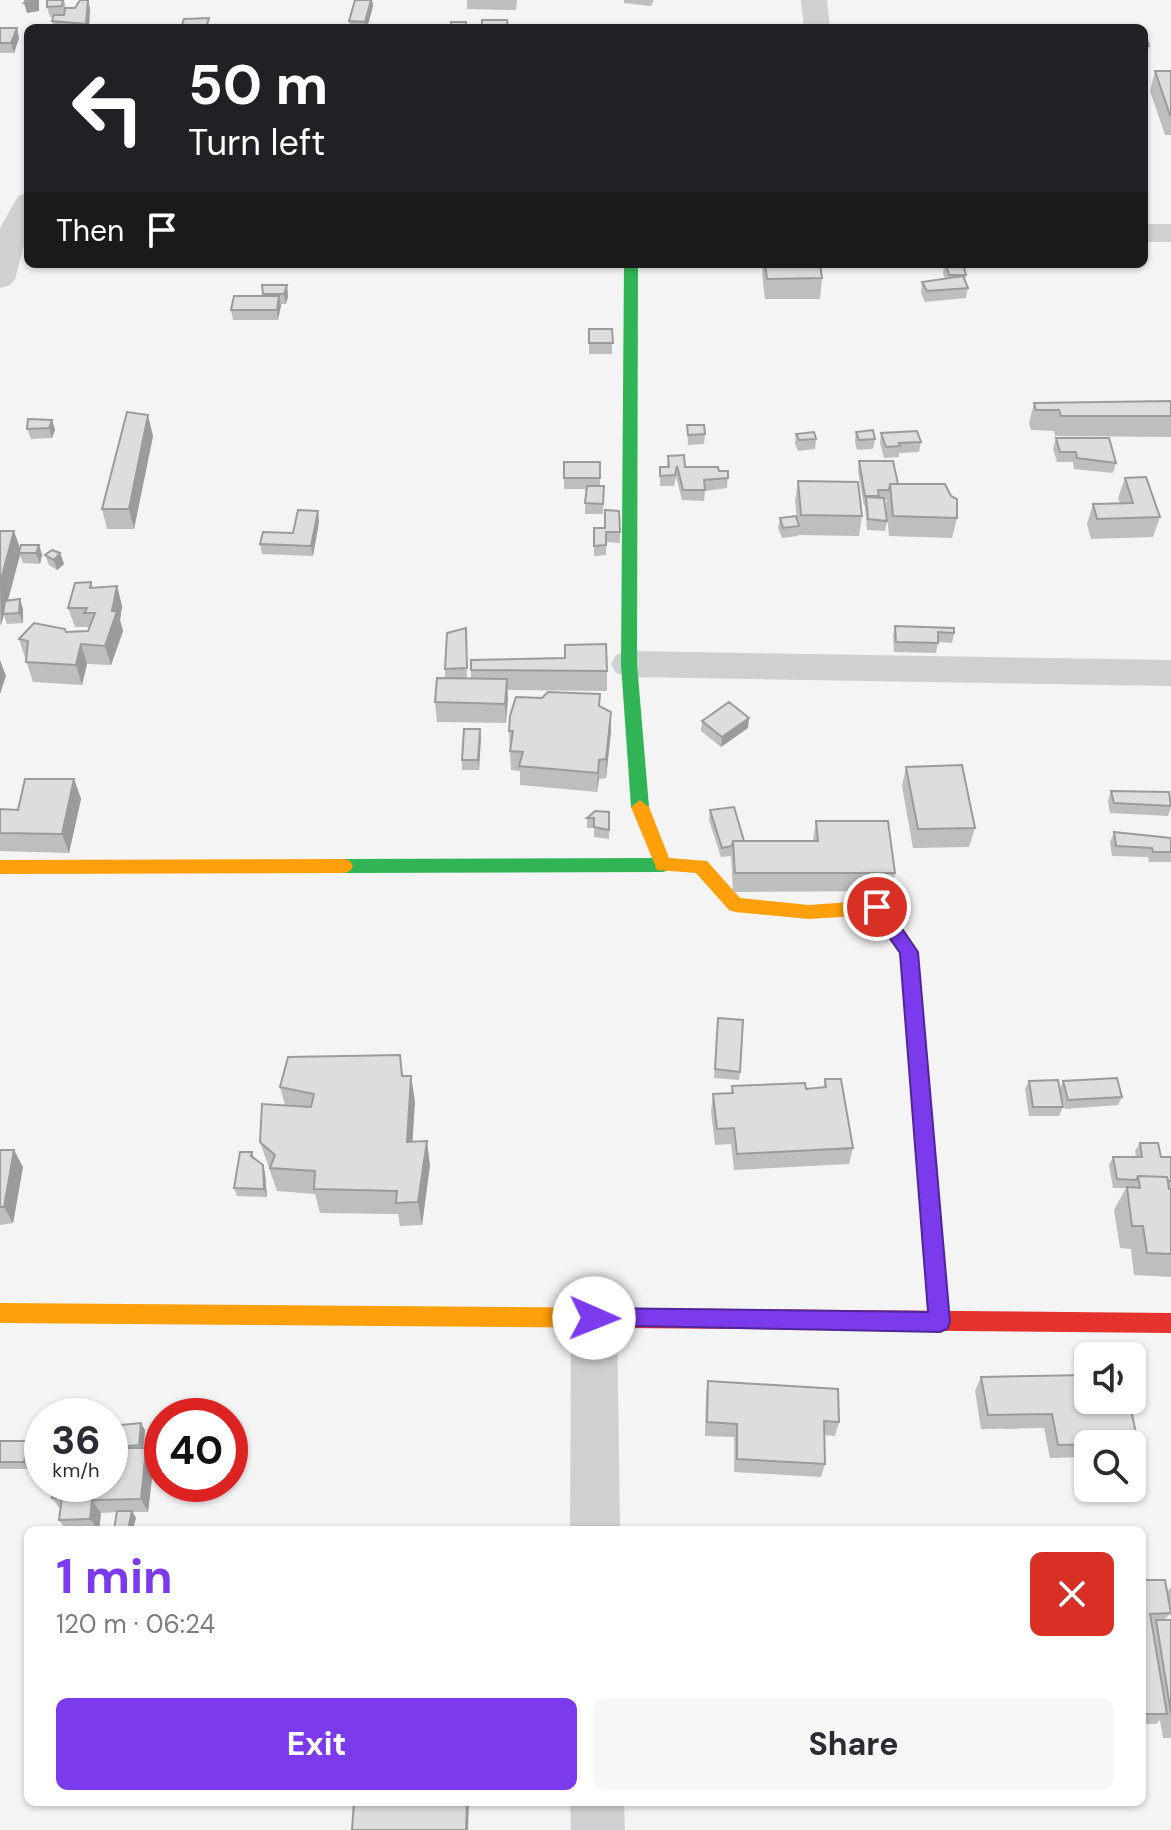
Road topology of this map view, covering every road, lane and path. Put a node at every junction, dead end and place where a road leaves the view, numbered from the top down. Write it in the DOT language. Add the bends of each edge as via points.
graph roads {
  1 [pos="814,0"];
  2 [pos="817,24"];
  3 [pos="24,207"];
  4 [pos="6,231"];
  5 [pos="1148,233"];
  6 [pos="1171,233"];
  7 [pos="631,268"];
  8 [pos="0,279"];
  9 [pos="629,664"];
  10 [pos="1171,673"];
  11 [pos="663,865"];
  12 [pos="0,867"];
  13 [pos="0,1313"];
  14 [pos="594,1318"];
  15 [pos="940,1322"];
  16 [pos="1171,1323"];
  17 [pos="595,1526"];
  18 [pos="597,1806"];
  19 [pos="598,1830"];
  1 -- 2 [label="street"];
  3 -- 4 [label="street"];
  4 -- 8 [label="street"];
  5 -- 6 [label="street"];
  7 -- 9 [label="street"];
  9 -- 10 [label="street"];
  9 -- 11 [label="street" via="637,799"];
  11 -- 12 [label="street"];
  11 -- 15 [label="street" via="701,866 735,905 809,912 877,907 909,952"];
  13 -- 14 [label="street"];
  14 -- 15 [label="street"];
  14 -- 17 [label="street"];
  15 -- 16 [label="street"];
  18 -- 19 [label="street"];
}
